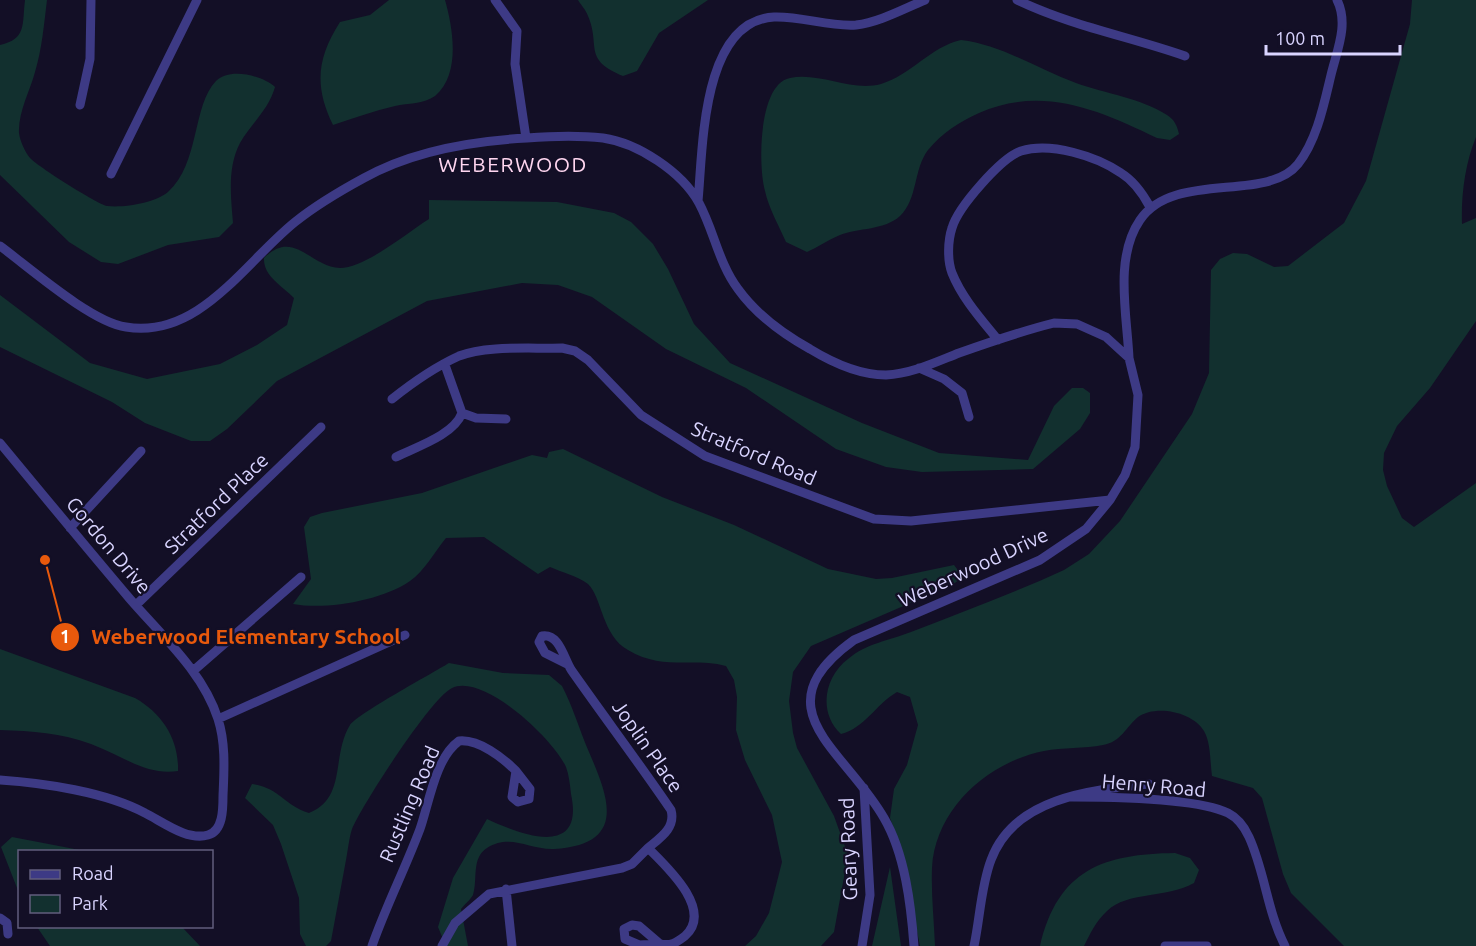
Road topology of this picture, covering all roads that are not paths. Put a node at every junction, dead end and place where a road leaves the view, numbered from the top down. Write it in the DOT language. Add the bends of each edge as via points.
graph roads {
  1 [pos="91,0"];
  2 [pos="197,0"];
  3 [pos="495,0"];
  4 [pos="925,0"];
  5 [pos="1017,0"];
  6 [pos="1337,0"];
  7 [pos="1185,56"];
  8 [pos="80,105"];
  9 [pos="526,138"];
  10 [pos="111,174"];
  11 [pos="698,201"];
  12 [pos="1150,207"];
  13 [pos="0,246"];
  14 [pos="998,340"];
  15 [pos="1129,358"];
  16 [pos="445,365"];
  17 [pos="919,368"];
  18 [pos="392,399"];
  19 [pos="462,412"];
  20 [pos="969,417"];
  21 [pos="506,419"];
  22 [pos="321,427"];
  23 [pos="0,442"];
  24 [pos="141,451"];
  25 [pos="396,457"];
  26 [pos="1110,500"];
  27 [pos="70,528"];
  28 [pos="301,577"];
  29 [pos="136,605"];
  30 [pos="405,635"];
  31 [pos="567,664"];
  32 [pos="193,671"];
  33 [pos="218,719"];
  34 [pos="516,771"];
  35 [pos="0,780"];
  36 [pos="1149,784"];
  37 [pos="864,786"];
  38 [pos="1072,797"];
  39 [pos="648,848"];
  40 [pos="506,890"];
  41 [pos="0,918"];
  42 [pos="8,934"];
  43 [pos="660,944"];
  44 [pos="372,946"];
  45 [pos="442,946"];
  46 [pos="512,946"];
  47 [pos="862,946"];
  48 [pos="914,946"];
  49 [pos="974,946"];
  50 [pos="1166,946"];
  51 [pos="1208,946"];
  52 [pos="1285,946"];
  1 -- 8 [label="street" via="90,59"];
  2 -- 10 [label="street"];
  3 -- 9 [label="street" via="517,31 515,64"];
  4 -- 11 [label="street" via="873,22 854,25 774,17 763,18 740,33 727,49 710,84"];
  5 -- 7 [label="street" via="1076,25"];
  6 -- 12 [label="street" via="1344,22 1324,105 1298,164 1276,180 1206,189 1165,199"];
  9 -- 11 [label="street" via="604,138 646,153"];
  9 -- 13 [label="street" via="477,142 419,155 367,177 295,222 200,310 174,324 149,330 122,327 94,315"];
  11 -- 17 [label="street" via="738,289 790,338 854,370 887,375"];
  12 -- 14 [label="street" via="1140,190 1122,173 1091,158 1036,149 1020,152 999,166 956,219 949,246 951,272 970,307"];
  12 -- 15 [label="street, Weberwood Drive" via="1128,239 1123,259"];
  14 -- 15 [label="street" via="1054,323 1077,324 1106,337"];
  14 -- 17 [label="street"];
  15 -- 26 [label="street, Weberwood Drive" via="1138,395 1135,447"];
  16 -- 18 [label="street, Stratford Road"];
  16 -- 19 [label="street"];
  16 -- 26 [label="street, Stratford Road" via="479,351 575,351 641,415 695,450 874,519 911,521"];
  17 -- 20 [label="street" via="944,379 962,393"];
  19 -- 21 [label="street" via="476,418"];
  19 -- 25 [label="street" via="449,429"];
  22 -- 29 [label="street, Stratford Place"];
  23 -- 27 [label="street, Gordon Drive"];
  24 -- 27 [label="street"];
  26 -- 37 [label="street, Weberwood Drive" via="1086,529 1040,560 854,640 821,669 812,685 809,708 814,723"];
  27 -- 29 [label="street, Gordon Drive"];
  28 -- 32 [label="street"];
  29 -- 32 [label="street, Gordon Drive"];
  30 -- 33 [label="street"];
  31 -- 39 [label="street, Joplin Place" via="671,810 669,829"];
  32 -- 33 [label="street, Gordon Drive"];
  33 -- 35 [label="street, Gordon Drive" via="224,759 223,814 211,835 198,837 174,829 142,811 99,796"];
  34 -- 44 [label="street, Rustling Road" via="471,742 459,741 449,750"];
  36 -- 38 [label="street"];
  37 -- 47 [label="street, Geary Road" via="870,895"];
  37 -- 48 [label="street, Weberwood Drive" via="886,820 899,852"];
  38 -- 49 [label="street" via="1028,814 999,844 991,861"];
  38 -- 52 [label="street, Henry Road" via="1191,805 1234,817 1250,838"];
  39 -- 40 [label="street, Joplin Place" via="622,868"];
  39 -- 43 [label="street" via="678,881 695,916 693,928 683,938 672,945"];
  40 -- 45 [label="street, Joplin Place" via="489,894 464,912"];
  40 -- 46 [label="street"];
  41 -- 42 [label="street" via="7,923"];
  50 -- 51 [label="street"];
}
